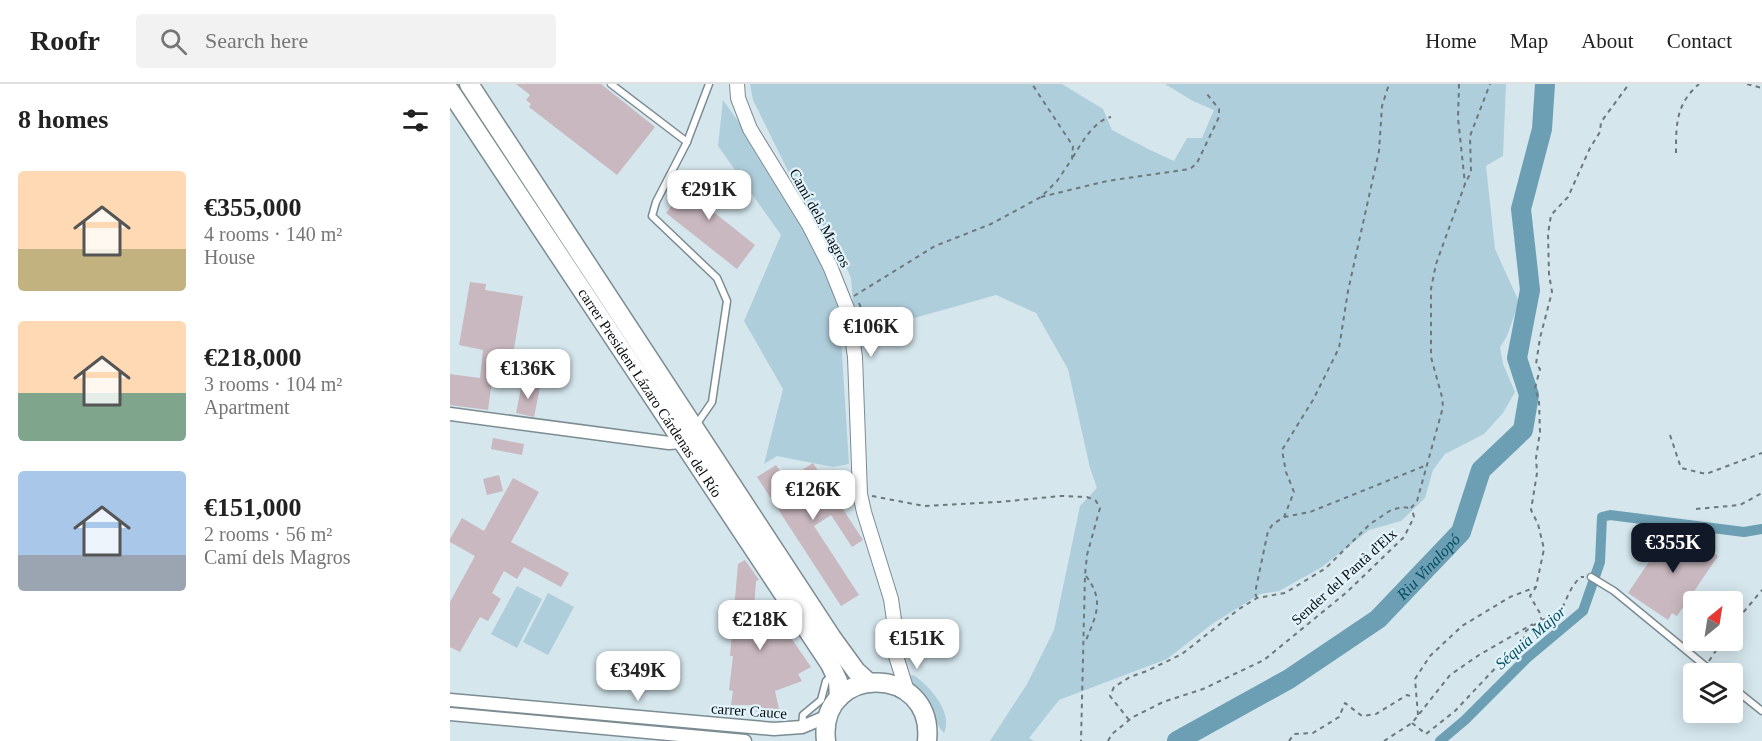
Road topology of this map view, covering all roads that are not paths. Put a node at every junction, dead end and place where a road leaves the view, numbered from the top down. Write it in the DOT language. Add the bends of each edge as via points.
graph roads {
  1 [pos="469,84"];
  2 [pos="613,84"];
  3 [pos="709,84"];
  4 [pos="737,84"];
  5 [pos="450,91"];
  6 [pos="687,142"];
  7 [pos="450,414"];
  8 [pos="694,428"];
  9 [pos="682,442"];
  10 [pos="1591,577"];
  11 [pos="896,656"];
  12 [pos="1703,663"];
  13 [pos="835,674"];
  14 [pos="875,682"];
  15 [pos="907,692"];
  16 [pos="1743,696"];
  17 [pos="839,698"];
  18 [pos="450,700"];
  19 [pos="1762,711"];
  20 [pos="450,714"];
  21 [pos="828,716"];
  22 [pos="802,727"];
  23 [pos="927,732"];
  24 [pos="746,741"];
  25 [pos="826,741"];
  26 [pos="941,741"];
  1 -- 8 [label="main road, carrer President Lázaro Cárdenas del Río"];
  2 -- 6 [label="lane"];
  3 -- 6 [label="lane"];
  4 -- 11 [label="street, Camí dels Magros" via="750,129 809,225 848,310 855,357 860,494 891,598"];
  5 -- 9 [label="main road, carrer President Lázaro Cárdenas del Río"];
  6 -- 8 [label="lane" via="652,216 717,278 727,301 712,402"];
  7 -- 9 [label="street"];
  8 -- 14 [label="main road, carrer President Lázaro Cárdenas del Río" via="838,647 856,671"];
  9 -- 13 [label="main road, carrer President Lázaro Cárdenas del Río"];
  10 -- 12 [label="lane"];
  11 -- 14 [label="street" via="887,675"];
  11 -- 15 [label="street, Camí dels Magros"];
  13 -- 17 [label="main road, carrer President Lázaro Cárdenas del Río"];
  13 -- 22 [label="lane" via="826,681 821,700 803,715"];
  14 -- 15 [label="main road" via="890,683"];
  14 -- 17 [label="main road" via="852,687"];
  15 -- 23 [label="main road" via="920,706"];
  16 -- 19 [label="lane"];
  17 -- 21 [label="main road"];
  18 -- 22 [label="street, carrer Cauce" via="774,729"];
  20 -- 24 [label="street, carrer Cauce"];
  21 -- 22 [label="street, carrer Cauce"];
  21 -- 25 [label="main road"];
  23 -- 26 [label="main road"];
}
